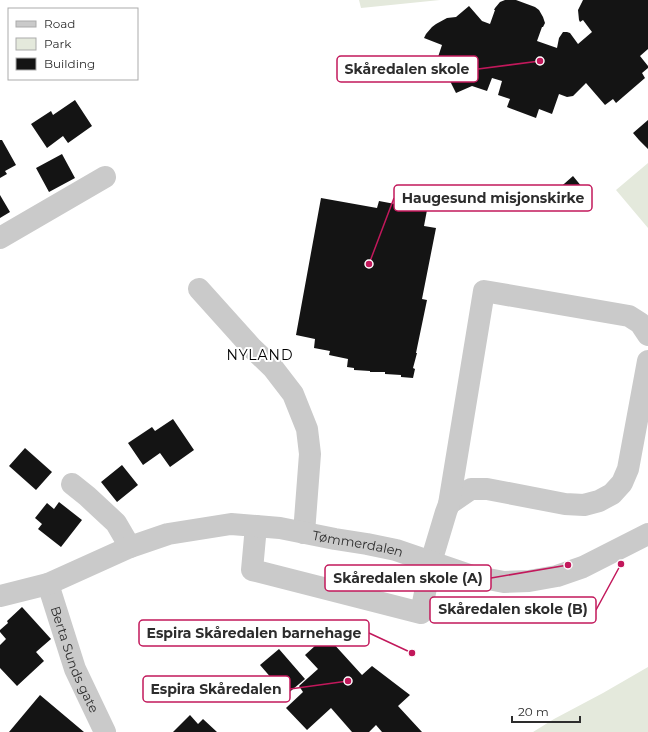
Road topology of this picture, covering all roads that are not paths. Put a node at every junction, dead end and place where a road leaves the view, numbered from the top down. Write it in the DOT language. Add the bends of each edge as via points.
graph roads {
  1 [pos="105,177"];
  2 [pos="0,238"];
  3 [pos="199,289"];
  4 [pos="648,335"];
  5 [pos="648,360"];
  6 [pos="72,484"];
  7 [pos="449,504"];
  8 [pos="256,526"];
  9 [pos="304,533"];
  10 [pos="648,534"];
  11 [pos="130,547"];
  12 [pos="431,562"];
  13 [pos="48,584"];
  14 [pos="0,596"];
  15 [pos="105,732"];
  1 -- 2 [label="street"];
  3 -- 9 [label="street" via="273,368 293,394 307,429 310,454"];
  4 -- 7 [label="street" via="640,323 629,316 484,291"];
  5 -- 7 [label="street" via="628,469 622,483 612,494 584,505 565,504 487,489 471,489"];
  6 -- 11 [label="street" via="116,523"];
  7 -- 12 [label="street"];
  8 -- 9 [label="street, Tømmerdalen"];
  8 -- 11 [label="street, Tømmerdalen" via="231,524 168,534"];
  8 -- 12 [label="street" via="252,570 422,613"];
  9 -- 12 [label="street, Tømmerdalen" via="396,550"];
  10 -- 12 [label="street, Tømmerdalen" via="583,567 529,581 504,582 472,576"];
  11 -- 13 [label="street, Tømmerdalen"];
  13 -- 14 [label="street, Tømmerdalen"];
  13 -- 15 [label="street, Berta Sunds gate" via="75,669"];
}
